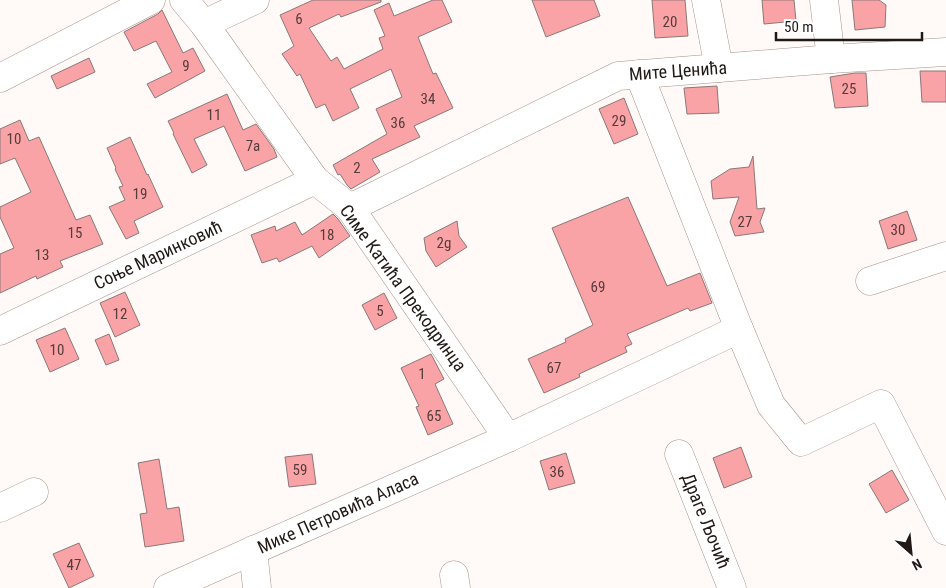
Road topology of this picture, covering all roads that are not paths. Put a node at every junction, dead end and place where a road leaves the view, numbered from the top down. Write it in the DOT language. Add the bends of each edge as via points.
graph roads {
  1 [pos="151,0"];
  2 [pos="184,0"];
  3 [pos="255,0"];
  4 [pos="706,0"];
  5 [pos="824,0"];
  6 [pos="204,24"];
  7 [pos="946,52"];
  8 [pos="831,59"];
  9 [pos="719,68"];
  10 [pos="640,74"];
  11 [pos="0,78"];
  12 [pos="315,180"];
  13 [pos="350,208"];
  14 [pos="945,257"];
  15 [pos="870,282"];
  16 [pos="739,329"];
  17 [pos="0,331"];
  18 [pos="508,438"];
  19 [pos="679,454"];
  20 [pos="34,492"];
  21 [pos="0,508"];
  22 [pos="946,531"];
  23 [pos="253,550"];
  24 [pos="168,588"];
  25 [pos="257,588"];
  26 [pos="732,588"];
  1 -- 11 [label="street"];
  2 -- 6 [label="street, Симе Катића Прекодринца"];
  3 -- 6 [label="street"];
  4 -- 9 [label="street"];
  5 -- 8 [label="street"];
  6 -- 12 [label="street, Симе Катића Прекодринца"];
  7 -- 8 [label="street, Мите Ценића"];
  8 -- 9 [label="street, Мите Ценића"];
  9 -- 10 [label="street, Мите Ценића"];
  10 -- 13 [label="street, Мите Ценића" via="618,76"];
  10 -- 16 [label="street"];
  12 -- 13 [label="street, Симе Катића Прекодринца"];
  12 -- 17 [label="street, Соње Маринковић"];
  13 -- 18 [label="street, Симе Катића Прекодринца"];
  14 -- 15 [label="street"];
  16 -- 18 [label="street, Мике Петровића Аласа"];
  16 -- 22 [label="street" via="771,404 801,442 881,404"];
  18 -- 23 [label="street, Мике Петровића Аласа"];
  19 -- 26 [label="street, Драге Љочић"];
  20 -- 21 [label="street"];
  23 -- 24 [label="street, Мике Петровића Аласа"];
  23 -- 25 [label="street"];
}
